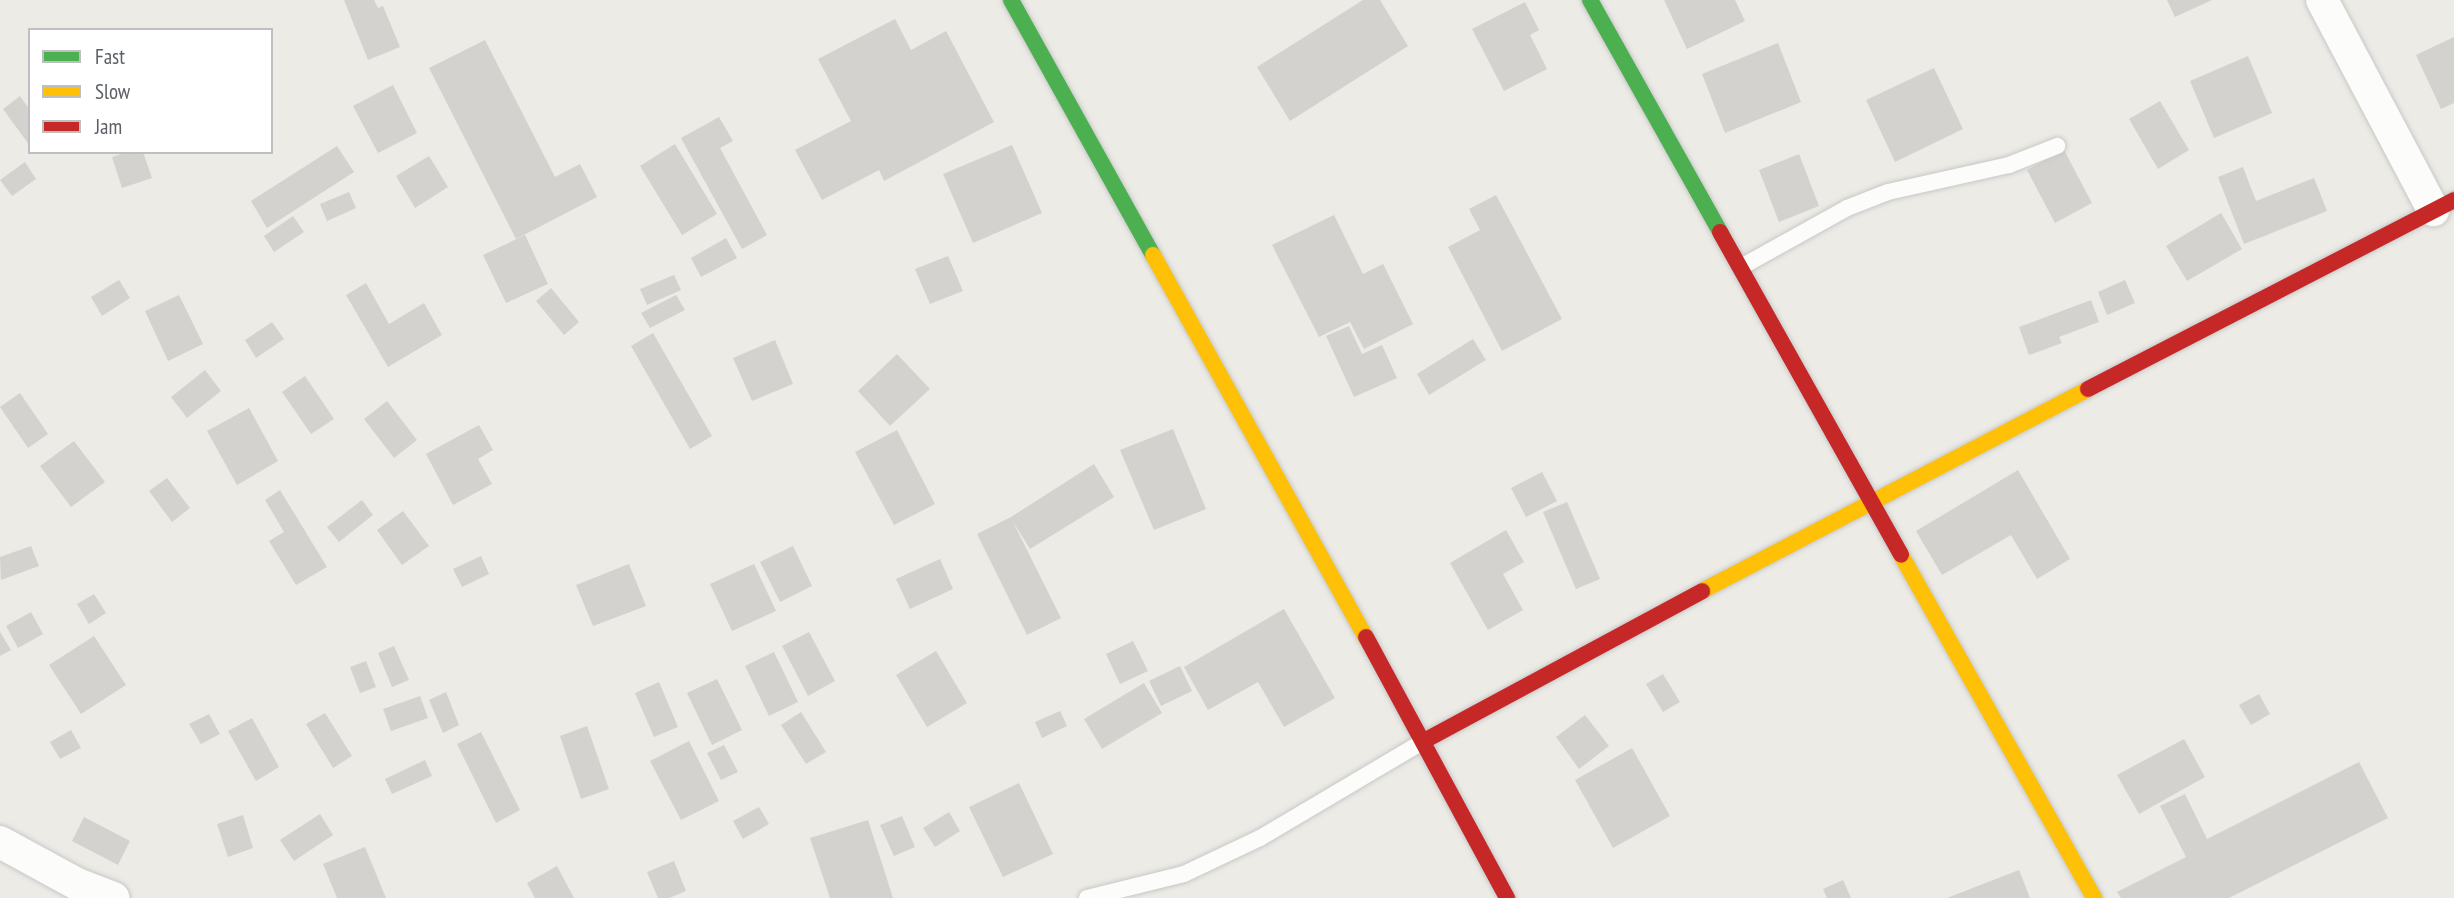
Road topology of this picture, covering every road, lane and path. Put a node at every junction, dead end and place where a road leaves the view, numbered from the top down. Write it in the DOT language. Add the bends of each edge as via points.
graph roads {
  1 [pos="1011,0"];
  2 [pos="1590,0"];
  3 [pos="2322,0"];
  4 [pos="2057,146"];
  5 [pos="2443,205"];
  6 [pos="1741,267"];
  7 [pos="1873,499"];
  8 [pos="1424,741"];
  9 [pos="0,842"];
  10 [pos="113,898"];
  11 [pos="1087,898"];
  12 [pos="1507,898"];
  13 [pos="2094,898"];
  1 -- 8 [label="street"];
  2 -- 6 [label="street"];
  3 -- 5 [label="street"];
  4 -- 6 [label="lane" via="2009,165 1888,192"];
  5 -- 7 [label="street"];
  6 -- 7 [label="street"];
  7 -- 8 [label="street"];
  7 -- 13 [label="street"];
  8 -- 11 [label="lane" via="1260,838 1184,874"];
  8 -- 12 [label="street"];
  9 -- 10 [label="street"];
}
